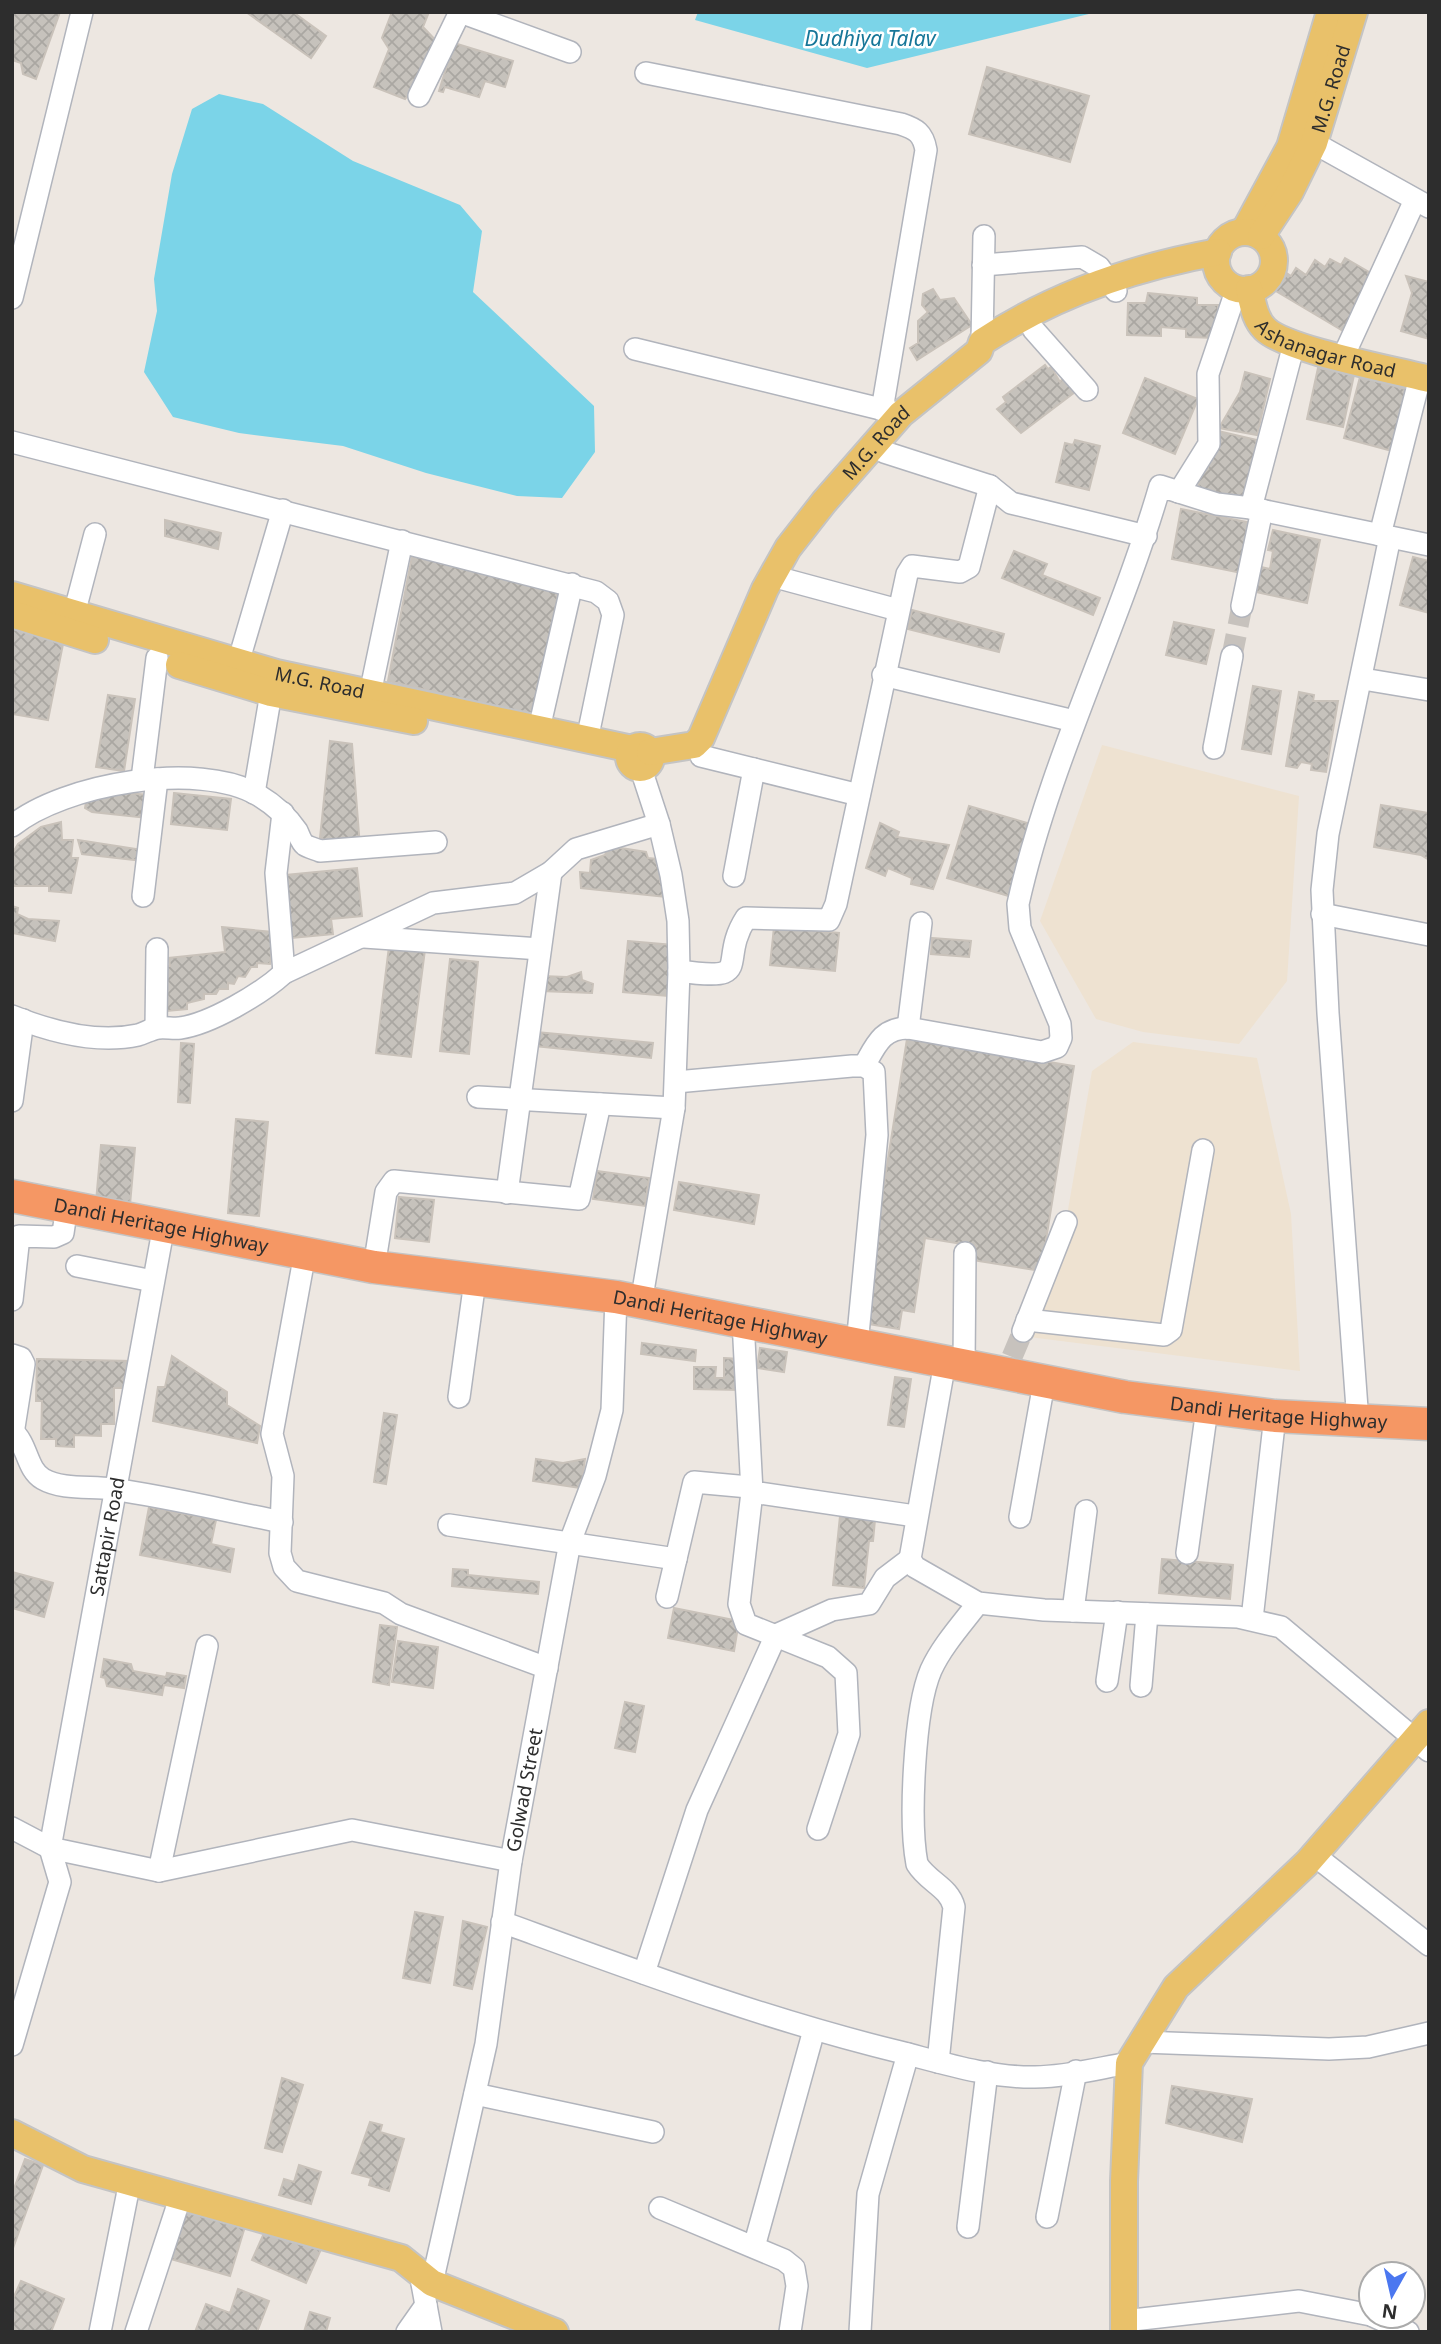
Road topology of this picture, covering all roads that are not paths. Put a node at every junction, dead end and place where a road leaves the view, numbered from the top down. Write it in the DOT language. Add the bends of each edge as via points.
graph roads {
  1 [pos="82,12"];
  2 [pos="460,12"];
  3 [pos="1330,12"];
  4 [pos="1354,12"];
  5 [pos="570,52"];
  6 [pos="646,73"];
  7 [pos="419,96"];
  8 [pos="1314,143"];
  9 [pos="1422,204"];
  10 [pos="1252,234"];
  11 [pos="984,236"];
  12 [pos="1217,257"];
  13 [pos="983,265"];
  14 [pos="16,266"];
  15 [pos="1113,285"];
  16 [pos="1243,288"];
  17 [pos="12,298"];
  18 [pos="1033,329"];
  19 [pos="982,342"];
  20 [pos="1294,344"];
  21 [pos="635,349"];
  22 [pos="1343,357"];
  23 [pos="1424,378"];
  24 [pos="1087,390"];
  25 [pos="899,414"];
  26 [pos="12,442"];
  27 [pos="884,452"];
  28 [pos="990,486"];
  29 [pos="1179,492"];
  30 [pos="1256,509"];
  31 [pos="283,510"];
  32 [pos="95,534"];
  33 [pos="1146,536"];
  34 [pos="1385,536"];
  35 [pos="402,541"];
  36 [pos="1429,545"];
  37 [pos="779,578"];
  38 [pos="572,584"];
  39 [pos="12,594"];
  40 [pos="1242,606"];
  41 [pos="898,610"];
  42 [pos="12,614"];
  43 [pos="74,614"];
  44 [pos="1232,656"];
  45 [pos="157,658"];
  46 [pos="238,663"];
  47 [pos="883,675"];
  48 [pos="1363,679"];
  49 [pos="1429,691"];
  50 [pos="271,692"];
  51 [pos="370,694"];
  52 [pos="719,718"];
  53 [pos="1074,721"];
  54 [pos="539,729"];
  55 [pos="587,740"];
  56 [pos="1214,748"];
  57 [pos="701,756"];
  58 [pos="641,760"];
  59 [pos="754,769"];
  60 [pos="149,779"];
  61 [pos="254,793"];
  62 [pos="859,795"];
  63 [pos="283,813"];
  64 [pos="659,824"];
  65 [pos="12,826"];
  66 [pos="436,842"];
  67 [pos="551,872"];
  68 [pos="734,876"];
  69 [pos="142,896"];
  70 [pos="1322,914"];
  71 [pos="921,923"];
  72 [pos="1429,935"];
  73 [pos="359,936"];
  74 [pos="157,949"];
  75 [pos="540,949"];
  76 [pos="679,971"];
  77 [pos="284,973"];
  78 [pos="18,1018"];
  79 [pos="156,1028"];
  80 [pos="908,1028"];
  81 [pos="864,1066"];
  82 [pos="676,1082"];
  83 [pos="478,1097"];
  84 [pos="518,1099"];
  85 [pos="12,1101"];
  86 [pos="600,1104"];
  87 [pos="674,1108"];
  88 [pos="1203,1150"];
  89 [pos="507,1192"];
  90 [pos="12,1196"];
  91 [pos="68,1206"];
  92 [pos="1066,1222"];
  93 [pos="164,1225"];
  94 [pos="305,1253"];
  95 [pos="965,1253"];
  96 [pos="77,1266"];
  97 [pos="374,1267"];
  98 [pos="475,1281"];
  99 [pos="153,1282"];
  100 [pos="12,1300"];
  101 [pos="628,1300"];
  102 [pos="743,1321"];
  103 [pos="857,1345"];
  104 [pos="12,1355"];
  105 [pos="954,1363"];
  106 [pos="1044,1383"];
  107 [pos="460,1397"];
  108 [pos="1207,1409"];
  109 [pos="1275,1416"];
  110 [pos="1359,1422"];
  111 [pos="1429,1424"];
  112 [pos="13,1434"];
  113 [pos="114,1489"];
  114 [pos="750,1489"];
  115 [pos="1086,1511"];
  116 [pos="915,1516"];
  117 [pos="1020,1517"];
  118 [pos="282,1522"];
  119 [pos="449,1525"];
  120 [pos="570,1542"];
  121 [pos="1187,1553"];
  122 [pos="676,1559"];
  123 [pos="909,1559"];
  124 [pos="667,1597"];
  125 [pos="978,1603"];
  126 [pos="1073,1611"];
  127 [pos="1117,1612"];
  128 [pos="1147,1614"];
  129 [pos="1252,1619"];
  130 [pos="776,1634"];
  131 [pos="207,1646"];
  132 [pos="547,1668"];
  133 [pos="1107,1681"];
  134 [pos="1141,1686"];
  135 [pos="1424,1738"];
  136 [pos="12,1828"];
  137 [pos="818,1829"];
  138 [pos="50,1848"];
  139 [pos="1314,1855"];
  140 [pos="510,1861"];
  141 [pos="159,1871"];
  142 [pos="502,1922"];
  143 [pos="1429,1945"];
  144 [pos="644,1973"];
  145 [pos="814,2030"];
  146 [pos="1429,2033"];
  147 [pos="12,2045"];
  148 [pos="1136,2052"];
  149 [pos="908,2054"];
  150 [pos="938,2062"];
  151 [pos="1076,2071"];
  152 [pos="987,2073"];
  153 [pos="475,2094"];
  154 [pos="653,2132"];
  155 [pos="12,2133"];
  156 [pos="130,2181"];
  157 [pos="181,2195"];
  158 [pos="660,2208"];
  159 [pos="1047,2217"];
  160 [pos="968,2228"];
  161 [pos="754,2247"];
  162 [pos="426,2287"];
  163 [pos="1357,2313"];
  164 [pos="1124,2326"];
  165 [pos="100,2332"];
  166 [pos="136,2332"];
  167 [pos="407,2332"];
  168 [pos="431,2332"];
  169 [pos="555,2332"];
  170 [pos="790,2332"];
  171 [pos="860,2332"];
  1 -- 14 [label="street"];
  2 -- 5 [label="street"];
  2 -- 7 [label="street"];
  3 -- 10 [label="main road" via="1290,147"];
  4 -- 8 [label="main road, M.G. Road"];
  6 -- 25 [label="street" via="901,124 924,137"];
  8 -- 9 [label="street"];
  8 -- 10 [label="main road, M.G. Road" via="1290,192"];
  9 -- 22 [label="street"];
  10 -- 12 [label="main road" via="1227,238"];
  10 -- 16 [label="main road" via="1268,243 1274,262 1267,280"];
  11 -- 13 [label="street"];
  12 -- 15 [label="main road, M.G. Road"];
  12 -- 16 [label="main road" via="1223,279"];
  13 -- 15 [label="street" via="1082,257 1099,267"];
  13 -- 19 [label="street"];
  14 -- 17 [label="street"];
  15 -- 18 [label="main road, M.G. Road"];
  15 -- 19 [label="main road, M.G. Road" via="1003,328"];
  16 -- 20 [label="main road, Ashanagar Road" via="1264,328"];
  16 -- 29 [label="street" via="1208,374 1209,444"];
  18 -- 24 [label="street"];
  18 -- 25 [label="main road, M.G. Road" via="985,356 941,392"];
  19 -- 25 [label="main road, M.G. Road" via="979,351"];
  20 -- 22 [label="main road, Ashanagar Road"];
  20 -- 30 [label="street"];
  21 -- 25 [label="street"];
  22 -- 23 [label="main road, Ashanagar Road"];
  23 -- 34 [label="street"];
  25 -- 27 [label="main road, M.G. Road"];
  25 -- 37 [label="main road, M.G. Road" via="788,548"];
  26 -- 31 [label="street"];
  27 -- 28 [label="street"];
  27 -- 37 [label="main road, M.G. Road"];
  28 -- 33 [label="street" via="1011,503"];
  28 -- 41 [label="street" via="969,567 960,572 912,566"];
  29 -- 30 [label="street" via="1217,504"];
  29 -- 33 [label="street" via="1160,486"];
  30 -- 34 [label="street"];
  30 -- 40 [label="street"];
  31 -- 35 [label="street"];
  31 -- 46 [label="street"];
  32 -- 43 [label="street"];
  33 -- 53 [label="street"];
  34 -- 36 [label="street"];
  34 -- 48 [label="street"];
  35 -- 38 [label="street"];
  35 -- 51 [label="street"];
  37 -- 41 [label="street"];
  37 -- 52 [label="main road, M.G. Road"];
  38 -- 54 [label="street"];
  38 -- 55 [label="street" via="608,601 613,615"];
  39 -- 43 [label="main road, M.G. Road"];
  41 -- 47 [label="street"];
  42 -- 45 [label="main road, M.G. Road"];
  43 -- 46 [label="main road, M.G. Road"];
  44 -- 56 [label="street"];
  45 -- 50 [label="main road, M.G. Road"];
  45 -- 60 [label="street"];
  46 -- 51 [label="main road, M.G. Road"];
  47 -- 53 [label="street"];
  47 -- 62 [label="street"];
  48 -- 49 [label="street"];
  48 -- 70 [label="street" via="1328,834"];
  50 -- 58 [label="main road, M.G. Road"];
  50 -- 61 [label="street"];
  51 -- 54 [label="main road, M.G. Road"];
  52 -- 57 [label="main road, M.G. Road" via="716,740"];
  52 -- 58 [label="main road, M.G. Road" via="694,745"];
  53 -- 80 [label="street" via="1018,904 1020,928 1060,1024 1057,1047 1042,1052"];
  54 -- 55 [label="main road, M.G. Road"];
  55 -- 58 [label="main road, M.G. Road"];
  57 -- 58 [label="main road, M.G. Road" via="689,761"];
  57 -- 59 [label="street"];
  58 -- 64 [label="street, Golwad Street"];
  59 -- 62 [label="street"];
  59 -- 68 [label="street"];
  60 -- 61 [label="street" via="188,779"];
  60 -- 65 [label="street" via="83,792 30,811"];
  60 -- 69 [label="street"];
  61 -- 63 [label="street"];
  62 -- 76 [label="street" via="829,920 746,918 732,966 725,973"];
  63 -- 66 [label="street" via="304,844 320,850"];
  63 -- 77 [label="street" via="276,873"];
  64 -- 67 [label="street" via="576,849"];
  64 -- 76 [label="street, Golwad Street" via="678,920"];
  67 -- 73 [label="street" via="515,893 433,903"];
  67 -- 75 [label="street"];
  70 -- 72 [label="street"];
  70 -- 110 [label="street"];
  71 -- 80 [label="street"];
  73 -- 75 [label="street"];
  73 -- 77 [label="street"];
  74 -- 79 [label="street"];
  75 -- 84 [label="street"];
  76 -- 82 [label="street, Golwad Street"];
  77 -- 79 [label="street" via="215,1015 181,1028"];
  78 -- 79 [label="street" via="43,1029 88,1035 137,1035"];
  78 -- 85 [label="street"];
  80 -- 81 [label="street" via="883,1033"];
  81 -- 82 [label="street"];
  81 -- 103 [label="street" via="874,1072 877,1135"];
  82 -- 87 [label="street, Golwad Street"];
  83 -- 84 [label="street"];
  84 -- 86 [label="street"];
  84 -- 89 [label="street"];
  86 -- 87 [label="street"];
  86 -- 89 [label="street" via="579,1199"];
  87 -- 101 [label="street, Golwad Street"];
  88 -- 92 [label="street" via="1171,1330 1164,1335 1025,1326"];
  89 -- 97 [label="street" via="394,1181 386,1192"];
  90 -- 91 [label="highway, Dandi Heritage Highway"];
  91 -- 93 [label="highway, Dandi Heritage Highway"];
  91 -- 100 [label="street" via="62,1233 19,1236"];
  93 -- 94 [label="highway, Dandi Heritage Highway"];
  93 -- 99 [label="street, Sattapir Road"];
  94 -- 97 [label="highway, Dandi Heritage Highway"];
  94 -- 118 [label="street" via="272,1434 283,1476"];
  95 -- 105 [label="street"];
  96 -- 99 [label="street"];
  97 -- 98 [label="highway, Dandi Heritage Highway"];
  98 -- 101 [label="highway, Dandi Heritage Highway"];
  98 -- 107 [label="street"];
  99 -- 113 [label="street, Sattapir Road"];
  101 -- 102 [label="highway, Dandi Heritage Highway"];
  101 -- 120 [label="street, Golwad Street" via="612,1410"];
  102 -- 103 [label="highway, Dandi Heritage Highway"];
  102 -- 114 [label="street"];
  103 -- 105 [label="highway, Dandi Heritage Highway"];
  104 -- 112 [label="street" via="24,1364"];
  105 -- 106 [label="highway, Dandi Heritage Highway" via="1008,1366"];
  105 -- 116 [label="street"];
  106 -- 108 [label="highway, Dandi Heritage Highway"];
  106 -- 117 [label="street"];
  108 -- 109 [label="highway, Dandi Heritage Highway"];
  108 -- 121 [label="street"];
  109 -- 110 [label="highway, Dandi Heritage Highway"];
  109 -- 129 [label="street"];
  110 -- 111 [label="highway, Dandi Heritage Highway"];
  112 -- 113 [label="street" via="25,1446 32,1468 41,1478"];
  113 -- 118 [label="street"];
  113 -- 138 [label="street, Sattapir Road"];
  114 -- 116 [label="street"];
  114 -- 122 [label="street" via="694,1482"];
  114 -- 130 [label="street" via="739,1604 746,1624"];
  115 -- 126 [label="street"];
  116 -- 123 [label="street"];
  118 -- 132 [label="street" via="280,1553 284,1567 297,1581 384,1603 401,1614"];
  119 -- 120 [label="street"];
  120 -- 122 [label="street"];
  120 -- 132 [label="street, Golwad Street"];
  122 -- 124 [label="street"];
  123 -- 125 [label="street" via="915,1567"];
  123 -- 130 [label="street" via="885,1578 869,1604 832,1610"];
  125 -- 126 [label="street"];
  125 -- 150 [label="street" via="932,1668 922,1696 916,1748 917,1864 950,1895 954,1908"];
  126 -- 127 [label="street"];
  127 -- 128 [label="street"];
  127 -- 133 [label="street"];
  128 -- 129 [label="street"];
  128 -- 134 [label="street"];
  129 -- 135 [label="street" via="1281,1627"];
  130 -- 137 [label="street" via="828,1657 846,1673 849,1734"];
  130 -- 144 [label="street" via="697,1811"];
  131 -- 141 [label="street"];
  132 -- 140 [label="street, Golwad Street"];
  135 -- 139 [label="main road"];
  136 -- 138 [label="street"];
  138 -- 141 [label="street"];
  138 -- 147 [label="street" via="60,1882"];
  139 -- 143 [label="street"];
  139 -- 148 [label="main road" via="1176,1987"];
  140 -- 141 [label="street" via="352,1830"];
  140 -- 142 [label="street, Golwad Street"];
  142 -- 144 [label="street"];
  142 -- 153 [label="street, Golwad Street"];
  144 -- 145 [label="street"];
  145 -- 149 [label="street"];
  145 -- 161 [label="street"];
  146 -- 148 [label="street" via="1368,2047"];
  148 -- 151 [label="street"];
  148 -- 164 [label="main road" via="1124,2181"];
  149 -- 150 [label="street"];
  149 -- 171 [label="street" via="868,2194"];
  150 -- 152 [label="street"];
  151 -- 152 [label="street" via="1037,2078"];
  151 -- 159 [label="street"];
  152 -- 160 [label="street"];
  153 -- 154 [label="street"];
  153 -- 162 [label="street, Golwad Street"];
  155 -- 156 [label="main road" via="83,2169"];
  156 -- 157 [label="main road"];
  156 -- 165 [label="street"];
  157 -- 162 [label="main road" via="401,2258"];
  157 -- 166 [label="street"];
  158 -- 161 [label="street"];
  161 -- 170 [label="street" via="794,2268 797,2286"];
  162 -- 167 [label="street"];
  162 -- 168 [label="street"];
  162 -- 169 [label="main road"];
  163 -- 164 [label="street" via="1299,2301"];
}
